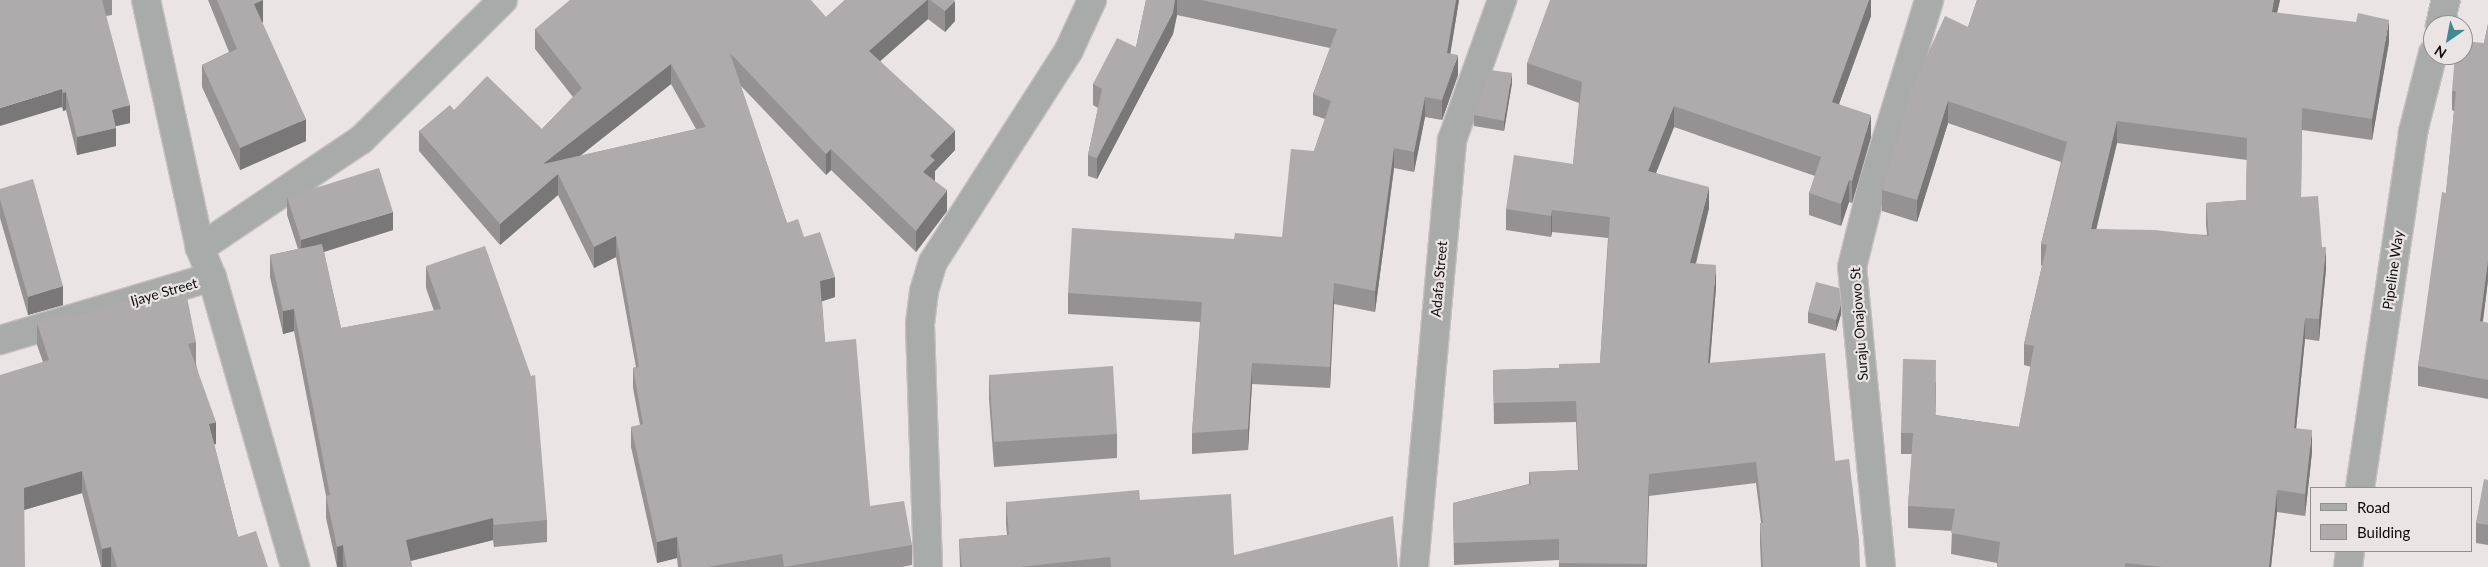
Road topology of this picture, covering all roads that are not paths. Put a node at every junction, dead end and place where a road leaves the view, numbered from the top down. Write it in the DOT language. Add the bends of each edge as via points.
graph roads {
  1 [pos="146,0"];
  2 [pos="503,0"];
  3 [pos="1092,0"];
  4 [pos="1502,0"];
  5 [pos="1929,0"];
  6 [pos="2446,0"];
  7 [pos="2442,15"];
  8 [pos="2430,65"];
  9 [pos="200,248"];
  10 [pos="212,277"];
  11 [pos="0,340"];
  12 [pos="2360,487"];
  13 [pos="2350,552"];
  14 [pos="295,567"];
  15 [pos="928,567"];
  16 [pos="1414,567"];
  17 [pos="1881,567"];
  18 [pos="2348,567"];
  1 -- 9 [label="street"];
  2 -- 9 [label="street" via="361,140"];
  3 -- 15 [label="street" via="1069,50 933,262 924,292 920,324"];
  4 -- 16 [label="street, Adafa Street" via="1452,140"];
  5 -- 17 [label="street, Suraju Onajowo St" via="1872,187 1852,267"];
  6 -- 7 [label="street"];
  8 -- 12 [label="street, Pipeline Way" via="2413,132"];
  9 -- 10 [label="street"];
  10 -- 11 [label="street, Ijaye Street"];
  10 -- 14 [label="street"];
  13 -- 18 [label="street"];
}
